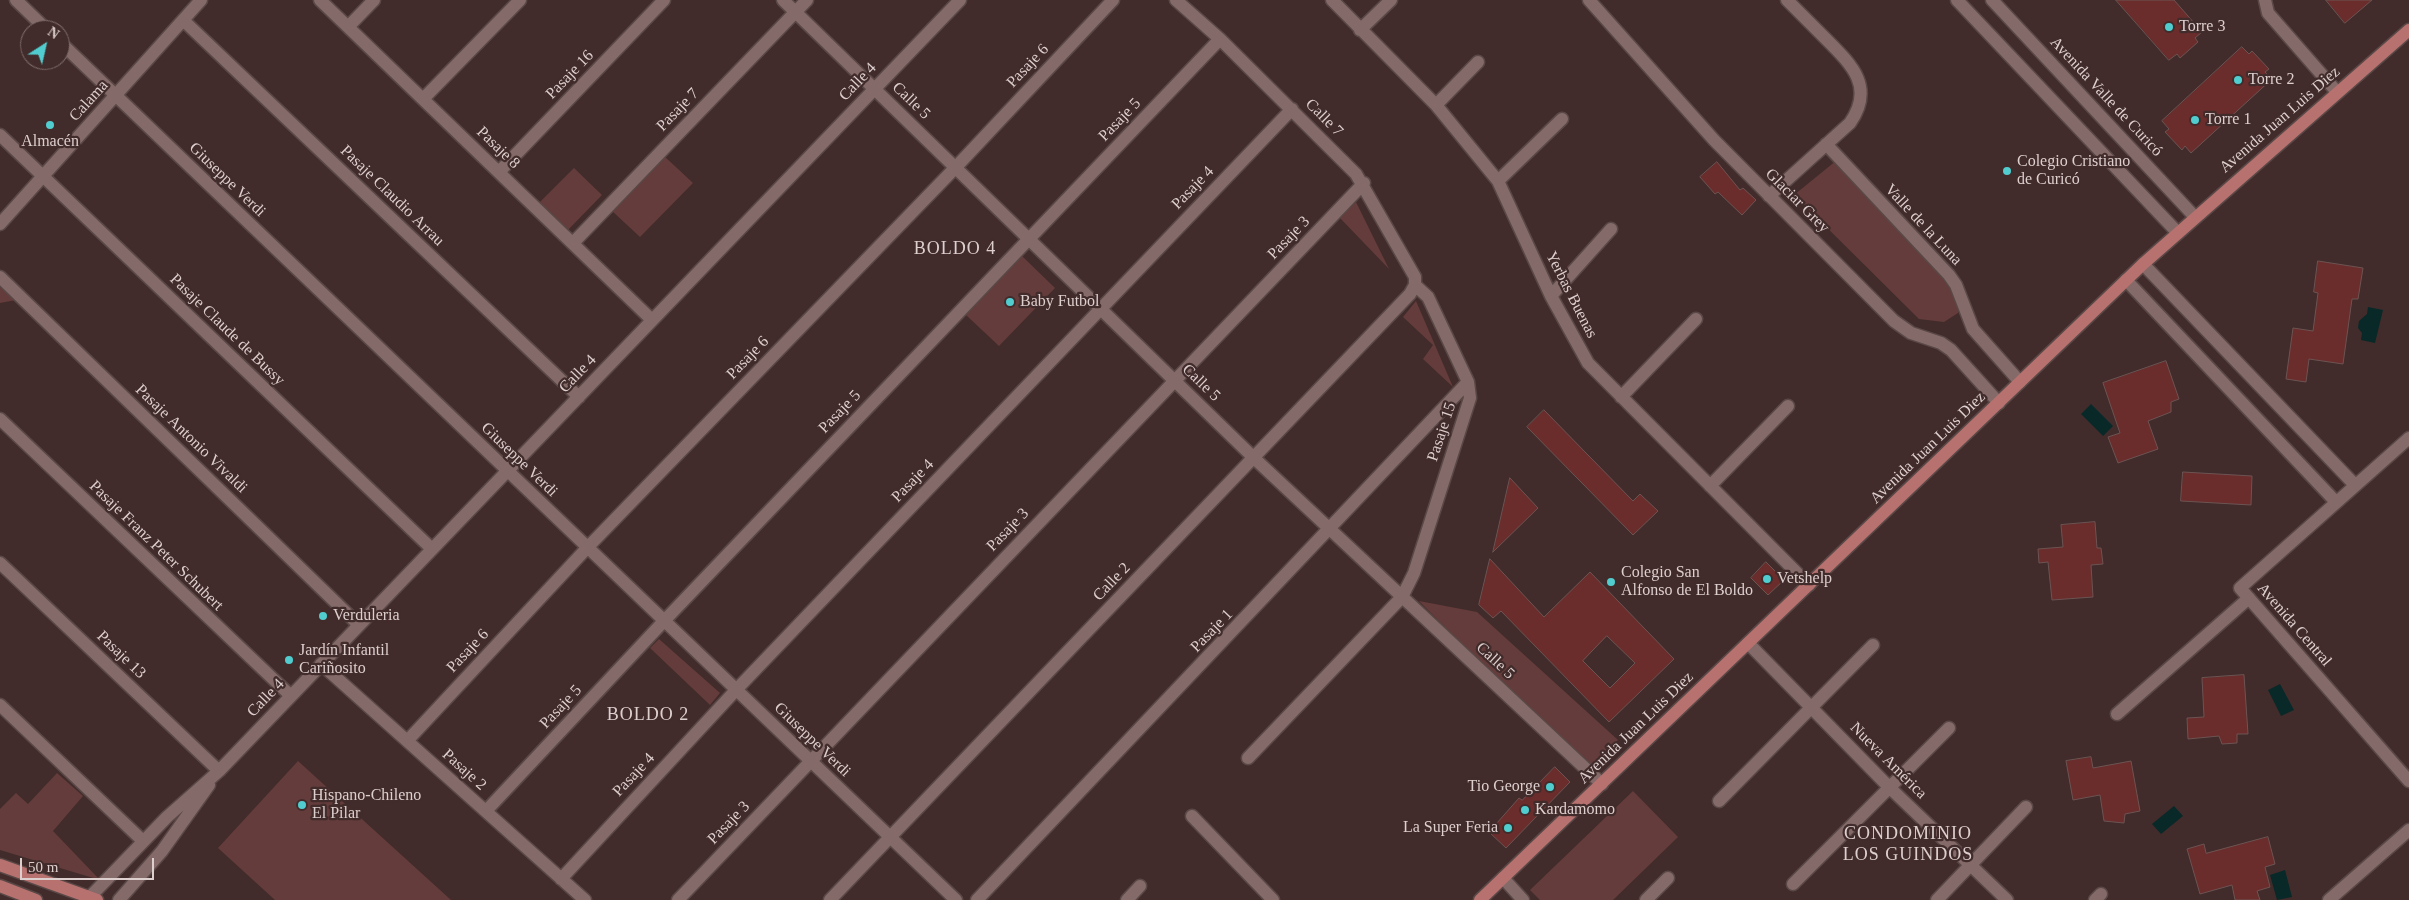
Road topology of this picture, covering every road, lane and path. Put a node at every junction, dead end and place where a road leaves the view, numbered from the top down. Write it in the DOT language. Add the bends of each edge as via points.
graph roads {
  1 [pos="16,0"];
  2 [pos="201,0"];
  3 [pos="320,0"];
  4 [pos="374,0"];
  5 [pos="520,0"];
  6 [pos="664,0"];
  7 [pos="783,0"];
  8 [pos="807,0"];
  9 [pos="960,0"];
  10 [pos="1113,0"];
  11 [pos="1176,0"];
  12 [pos="1332,0"];
  13 [pos="1391,0"];
  14 [pos="1589,0"];
  15 [pos="1788,0"];
  16 [pos="1957,0"];
  17 [pos="1992,0"];
  18 [pos="2265,0"];
  19 [pos="795,12"];
  20 [pos="37,20"];
  21 [pos="184,20"];
  22 [pos="348,27"];
  23 [pos="1360,30"];
  24 [pos="2409,30"];
  25 [pos="1220,39"];
  26 [pos="70,52"];
  27 [pos="1478,62"];
  28 [pos="875,88"];
  29 [pos="2336,92"];
  30 [pos="116,96"];
  31 [pos="423,99"];
  32 [pos="1436,105"];
  33 [pos="1292,109"];
  34 [pos="1562,119"];
  35 [pos="0,135"];
  36 [pos="1826,144"];
  37 [pos="956,167"];
  38 [pos="499,172"];
  39 [pos="43,177"];
  40 [pos="1498,181"];
  41 [pos="1364,184"];
  42 [pos="1769,196"];
  43 [pos="2195,217"];
  44 [pos="0,224"];
  45 [pos="1611,229"];
  46 [pos="2178,233"];
  47 [pos="1028,238"];
  48 [pos="572,243"];
  49 [pos="2143,264"];
  50 [pos="0,277"];
  51 [pos="2126,280"];
  52 [pos="1415,285"];
  53 [pos="1551,296"];
  54 [pos="1100,308"];
  55 [pos="1696,319"];
  56 [pos="652,320"];
  57 [pos="1174,380"];
  58 [pos="1468,382"];
  59 [pos="2020,382"];
  60 [pos="579,397"];
  61 [pos="1621,397"];
  62 [pos="1999,403"];
  63 [pos="1788,406"];
  64 [pos="0,419"];
  65 [pos="2409,438"];
  66 [pos="1254,458"];
  67 [pos="507,472"];
  68 [pos="1710,486"];
  69 [pos="2355,486"];
  70 [pos="2336,502"];
  71 [pos="1330,530"];
  72 [pos="587,548"];
  73 [pos="432,549"];
  74 [pos="0,563"];
  75 [pos="1809,585"];
  76 [pos="1402,597"];
  77 [pos="2249,598"];
  78 [pos="664,621"];
  79 [pos="359,625"];
  80 [pos="1748,643"];
  81 [pos="1873,645"];
  82 [pos="322,664"];
  83 [pos="736,690"];
  84 [pos="290,696"];
  85 [pos="0,705"];
  86 [pos="1811,707"];
  87 [pos="2117,714"];
  88 [pos="1949,728"];
  89 [pos="408,740"];
  90 [pos="1248,758"];
  91 [pos="811,761"];
  92 [pos="219,771"];
  93 [pos="2409,781"];
  94 [pos="1602,784"];
  95 [pos="1890,787"];
  96 [pos="1719,801"];
  97 [pos="2026,807"];
  98 [pos="486,811"];
  99 [pos="1192,816"];
  100 [pos="2409,830"];
  101 [pos="890,837"];
  102 [pos="142,841"];
  103 [pos="0,865"];
  104 [pos="1972,865"];
  105 [pos="561,878"];
  106 [pos="1503,878"];
  107 [pos="1668,878"];
  108 [pos="1792,884"];
  109 [pos="0,886"];
  110 [pos="1140,886"];
  111 [pos="1487,898"];
  112 [pos="92,899"];
  113 [pos="36,900"];
  114 [pos="119,900"];
  115 [pos="585,900"];
  116 [pos="678,900"];
  117 [pos="830,900"];
  118 [pos="956,900"];
  119 [pos="977,900"];
  120 [pos="1127,900"];
  121 [pos="1273,900"];
  122 [pos="1523,900"];
  123 [pos="1646,900"];
  124 [pos="1937,900"];
  125 [pos="2007,900"];
  126 [pos="2329,900"];
  1 -- 20 [label="street"];
  2 -- 21 [label="street, Calama"];
  3 -- 22 [label="street, Pasaje 8"];
  4 -- 22 [label="street"];
  5 -- 31 [label="street"];
  6 -- 38 [label="street, Pasaje 16"];
  7 -- 19 [label="street, Calle 5"];
  8 -- 19 [label="street, Pasaje 7"];
  9 -- 28 [label="street, Calle 4"];
  10 -- 37 [label="street, Pasaje 6"];
  11 -- 25 [label="street, Calle 7"];
  12 -- 23 [label="street, Yerbas Buenas"];
  13 -- 23 [label="street"];
  14 -- 42 [label="street, Glaciar Grey" via="1714,140"];
  15 -- 36 [label="street" via="1850,63 1860,86 1857,113"];
  16 -- 46 [label="street"];
  17 -- 43 [label="street, Avenida Valle de Curicó"];
  18 -- 29 [label="street" via="2268,13"];
  19 -- 28 [label="street, Calle 5"];
  19 -- 48 [label="street, Pasaje 7"];
  21 -- 30 [label="street, Calama"];
  21 -- 60 [label="street, Pasaje Claudio Arrau"];
  22 -- 31 [label="street, Pasaje 8"];
  23 -- 32 [label="street, Yerbas Buenas"];
  24 -- 29 [label="main road, Avenida Juan Luis Diez"];
  25 -- 33 [label="street, Calle 7"];
  25 -- 47 [label="street, Pasaje 5"];
  26 -- 30 [label="street, Giuseppe Verdi"];
  27 -- 32 [label="street"];
  28 -- 37 [label="street, Calle 5"];
  28 -- 56 [label="street, Calle 4"];
  29 -- 43 [label="main road, Avenida Juan Luis Diez"];
  30 -- 39 [label="street, Calama"];
  30 -- 67 [label="street, Giuseppe Verdi"];
  31 -- 38 [label="street, Pasaje 8"];
  32 -- 40 [label="street, Yerbas Buenas"];
  33 -- 41 [label="street, Calle 7"];
  33 -- 54 [label="street, Pasaje 4"];
  34 -- 40 [label="street"];
  35 -- 39 [label="street, Pasaje Claude de Bussy"];
  36 -- 42 [label="street"];
  36 -- 59 [label="street, Valle de la Luna" via="1949,275 1973,328"];
  37 -- 47 [label="street, Calle 5"];
  37 -- 72 [label="street, Pasaje 6"];
  38 -- 48 [label="street, Pasaje 8"];
  39 -- 44 [label="street, Calama"];
  39 -- 73 [label="street, Pasaje Claude de Bussy"];
  40 -- 53 [label="street, Yerbas Buenas"];
  41 -- 52 [label="street, Calle 7" via="1415,277"];
  41 -- 57 [label="street, Pasaje 3"];
  42 -- 62 [label="street, Glaciar Grey" via="1894,321 1911,333 1941,343 1951,350"];
  43 -- 46 [label="main road, Avenida Juan Luis Diez"];
  45 -- 53 [label="street"];
  46 -- 49 [label="main road, Avenida Juan Luis Diez"];
  47 -- 54 [label="street, Calle 5"];
  47 -- 78 [label="street, Pasaje 5"];
  48 -- 56 [label="street, Pasaje 8"];
  49 -- 51 [label="main road, Avenida Juan Luis Diez"];
  49 -- 69 [label="street"];
  50 -- 79 [label="street, Pasaje Antonio Vivaldi"];
  51 -- 59 [label="main road, Avenida Juan Luis Diez"];
  51 -- 70 [label="street"];
  52 -- 58 [label="street, Pasaje 15" via="1428,297"];
  52 -- 66 [label="street, Calle 2"];
  53 -- 61 [label="street, Yerbas Buenas" via="1588,362"];
  54 -- 57 [label="street, Calle 5"];
  54 -- 83 [label="street, Pasaje 4"];
  55 -- 61 [label="street"];
  56 -- 60 [label="street, Calle 4"];
  57 -- 66 [label="street, Calle 5"];
  57 -- 91 [label="street, Pasaje 3"];
  58 -- 71 [label="street, Pasaje 1"];
  58 -- 76 [label="street, Pasaje 15" via="1470,398 1414,573"];
  59 -- 62 [label="main road, Avenida Juan Luis Diez"];
  60 -- 67 [label="street, Calle 4"];
  61 -- 68 [label="street, Yerbas Buenas"];
  62 -- 75 [label="main road, Avenida Juan Luis Diez"];
  63 -- 68 [label="street"];
  64 -- 84 [label="street, Pasaje Franz Peter Schubert"];
  65 -- 69 [label="street, Avenida Central"];
  66 -- 71 [label="street, Calle 5"];
  66 -- 101 [label="street, Calle 2"];
  67 -- 72 [label="street, Giuseppe Verdi"];
  67 -- 73 [label="street, Calle 4"];
  68 -- 75 [label="street, Yerbas Buenas"];
  69 -- 70 [label="street, Avenida Central"];
  70 -- 77 [label="street, Avenida Central" via="2240,588"];
  71 -- 76 [label="street, Calle 5"];
  71 -- 119 [label="street, Pasaje 1"];
  72 -- 78 [label="street, Giuseppe Verdi"];
  72 -- 89 [label="street, Pasaje 6"];
  73 -- 79 [label="street, Calle 4"];
  74 -- 92 [label="street, Pasaje 13"];
  75 -- 80 [label="main road, Avenida Juan Luis Diez"];
  76 -- 90 [label="street, Pasaje 15"];
  76 -- 94 [label="street, Calle 5"];
  77 -- 87 [label="street"];
  77 -- 93 [label="street, Avenida Central"];
  78 -- 83 [label="street, Giuseppe Verdi"];
  78 -- 98 [label="street, Pasaje 5"];
  79 -- 82 [label="street, Calle 4"];
  80 -- 86 [label="street, Nueva América"];
  80 -- 94 [label="main road, Avenida Juan Luis Diez"];
  81 -- 86 [label="street"];
  82 -- 84 [label="street, Calle 4"];
  82 -- 89 [label="street, Pasaje 2"];
  83 -- 91 [label="street, Giuseppe Verdi"];
  83 -- 105 [label="street, Pasaje 4"];
  84 -- 92 [label="street, Calle 4"];
  85 -- 102 [label="street"];
  86 -- 95 [label="street, Nueva América"];
  86 -- 96 [label="street"];
  88 -- 95 [label="street"];
  89 -- 98 [label="street, Pasaje 2"];
  91 -- 101 [label="street, Giuseppe Verdi"];
  91 -- 116 [label="street, Pasaje 3"];
  92 -- 102 [label="street, Calle 4"];
  92 -- 114 [label="street, Calle 4" via="176,833"];
  94 -- 106 [label="main road, Avenida Juan Luis Diez"];
  95 -- 104 [label="street, Nueva América"];
  95 -- 108 [label="street"];
  97 -- 104 [label="street"];
  98 -- 105 [label="street, Pasaje 2"];
  99 -- 121 [label="street"];
  100 -- 126 [label="street"];
  101 -- 117 [label="street, Calle 2"];
  101 -- 118 [label="street, Giuseppe Verdi"];
  102 -- 112 [label="street, Calle 4"];
  103 -- 112 [label="main road"];
  104 -- 124 [label="street"];
  104 -- 125 [label="street, Nueva América"];
  105 -- 115 [label="street, Pasaje 2"];
  106 -- 111 [label="main road, Avenida Juan Luis Diez"];
  106 -- 122 [label="street"];
  107 -- 123 [label="street"];
  109 -- 113 [label="main road"];
  110 -- 120 [label="street"];
}
